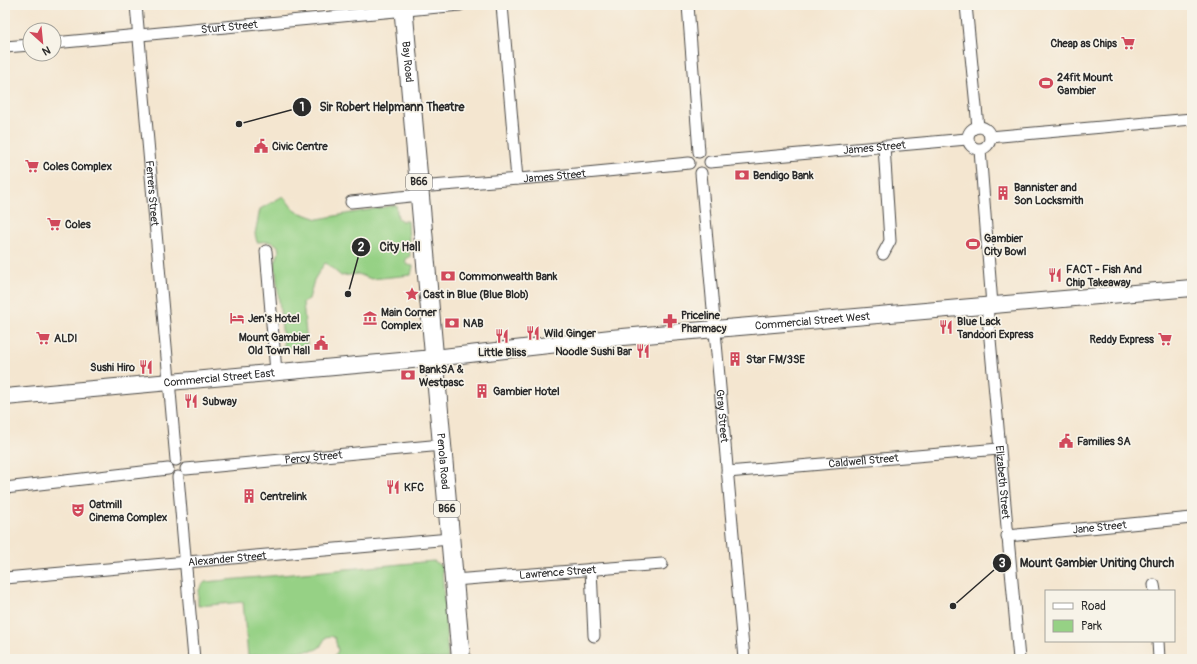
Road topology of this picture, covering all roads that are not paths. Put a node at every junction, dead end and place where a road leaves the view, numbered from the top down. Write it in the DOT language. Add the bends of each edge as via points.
graph roads {
  1 [pos="136,5"];
  2 [pos="460,5"];
  3 [pos="502,5"];
  4 [pos="688,5"];
  5 [pos="966,5"];
  6 [pos="404,7"];
  7 [pos="139,36"];
  8 [pos="62,42"];
  9 [pos="22,46"];
  10 [pos="5,47"];
  11 [pos="1192,119"];
  12 [pos="978,127"];
  13 [pos="990,136"];
  14 [pos="967,139"];
  15 [pos="884,146"];
  16 [pos="980,150"];
  17 [pos="699,152"];
  18 [pos="710,162"];
  19 [pos="689,163"];
  20 [pos="701,173"];
  21 [pos="517,179"];
  22 [pos="420,191"];
  23 [pos="351,202"];
  24 [pos="266,251"];
  25 [pos="883,254"];
  26 [pos="1192,288"];
  27 [pos="989,306"];
  28 [pos="715,330"];
  29 [pos="434,358"];
  30 [pos="276,372"];
  31 [pos="168,382"];
  32 [pos="5,396"];
  33 [pos="442,445"];
  34 [pos="999,449"];
  35 [pos="176,460"];
  36 [pos="186,469"];
  37 [pos="168,470"];
  38 [pos="727,472"];
  39 [pos="178,477"];
  40 [pos="5,488"];
  41 [pos="1192,518"];
  42 [pos="1007,536"];
  43 [pos="450,539"];
  44 [pos="186,563"];
  45 [pos="662,564"];
  46 [pos="591,569"];
  47 [pos="5,578"];
  48 [pos="454,580"];
  49 [pos="594,636"];
  50 [pos="1158,642"];
  51 [pos="194,659"];
  52 [pos="461,659"];
  53 [pos="744,659"];
  54 [pos="1019,659"];
  55 [pos="1159,659"];
  1 -- 7 [label="street, Ferrers Street"];
  2 -- 6 [label="street, Sturt Street"];
  3 -- 21 [label="street"];
  4 -- 17 [label="street"];
  5 -- 12 [label="street"];
  6 -- 7 [label="street, Sturt Street"];
  6 -- 22 [label="main road, Bay Road / B66"];
  7 -- 8 [label="street, Sturt Street"];
  7 -- 31 [label="street, Ferrers Street"];
  9 -- 10 [label="street"];
  11 -- 13 [label="street"];
  12 -- 13 [label="street" via="984,128"];
  12 -- 14 [label="street" via="969,132"];
  13 -- 16 [label="street" via="988,144"];
  14 -- 15 [label="street, James Street"];
  14 -- 16 [label="street" via="970,146"];
  15 -- 18 [label="street, James Street"];
  15 -- 25 [label="street" via="890,241"];
  16 -- 27 [label="street, Elizabeth Street"];
  17 -- 18 [label="street" via="707,156"];
  17 -- 19 [label="street" via="691,157"];
  18 -- 20 [label="street" via="708,168"];
  19 -- 20 [label="street" via="694,172"];
  19 -- 21 [label="street, James Street"];
  20 -- 28 [label="street, Gray Street"];
  21 -- 22 [label="street, James Street"];
  22 -- 23 [label="street, James Street"];
  22 -- 29 [label="main road, Bay Road / B66"];
  24 -- 30 [label="street"];
  26 -- 27 [label="street, Commercial Street West"];
  27 -- 28 [label="street, Commercial Street West"];
  27 -- 34 [label="street, Elizabeth Street"];
  28 -- 29 [label="street, Commercial Street West" via="612,338"];
  28 -- 38 [label="street, Gray Street"];
  29 -- 30 [label="street, Commercial Street East"];
  29 -- 33 [label="main road, Penola Road / B66"];
  30 -- 31 [label="street, Commercial Street East"];
  31 -- 32 [label="street, Commercial Street East"];
  31 -- 35 [label="street, Ferrers Street"];
  33 -- 36 [label="street, Percy Street"];
  33 -- 43 [label="main road, Penola Road / B66"];
  34 -- 38 [label="street, Caldwell Street"];
  34 -- 42 [label="street, Elizabeth Street"];
  35 -- 36 [label="street" via="184,463"];
  35 -- 37 [label="street" via="169,464"];
  36 -- 39 [label="street"];
  37 -- 39 [label="street" via="170,474"];
  37 -- 40 [label="street"];
  38 -- 53 [label="street, Gray Street"];
  39 -- 44 [label="street"];
  41 -- 42 [label="street, Jane Street"];
  42 -- 54 [label="street, Elizabeth Street"];
  43 -- 44 [label="street, Alexander Street"];
  43 -- 48 [label="main road, Penola Road / B66"];
  44 -- 47 [label="street, Alexander Street"];
  44 -- 51 [label="street"];
  45 -- 46 [label="street, Lawrence Street"];
  46 -- 48 [label="street, Lawrence Street"];
  46 -- 49 [label="street"];
  48 -- 52 [label="main road, Penola Road / B66"];
  50 -- 55 [label="street"];
}
